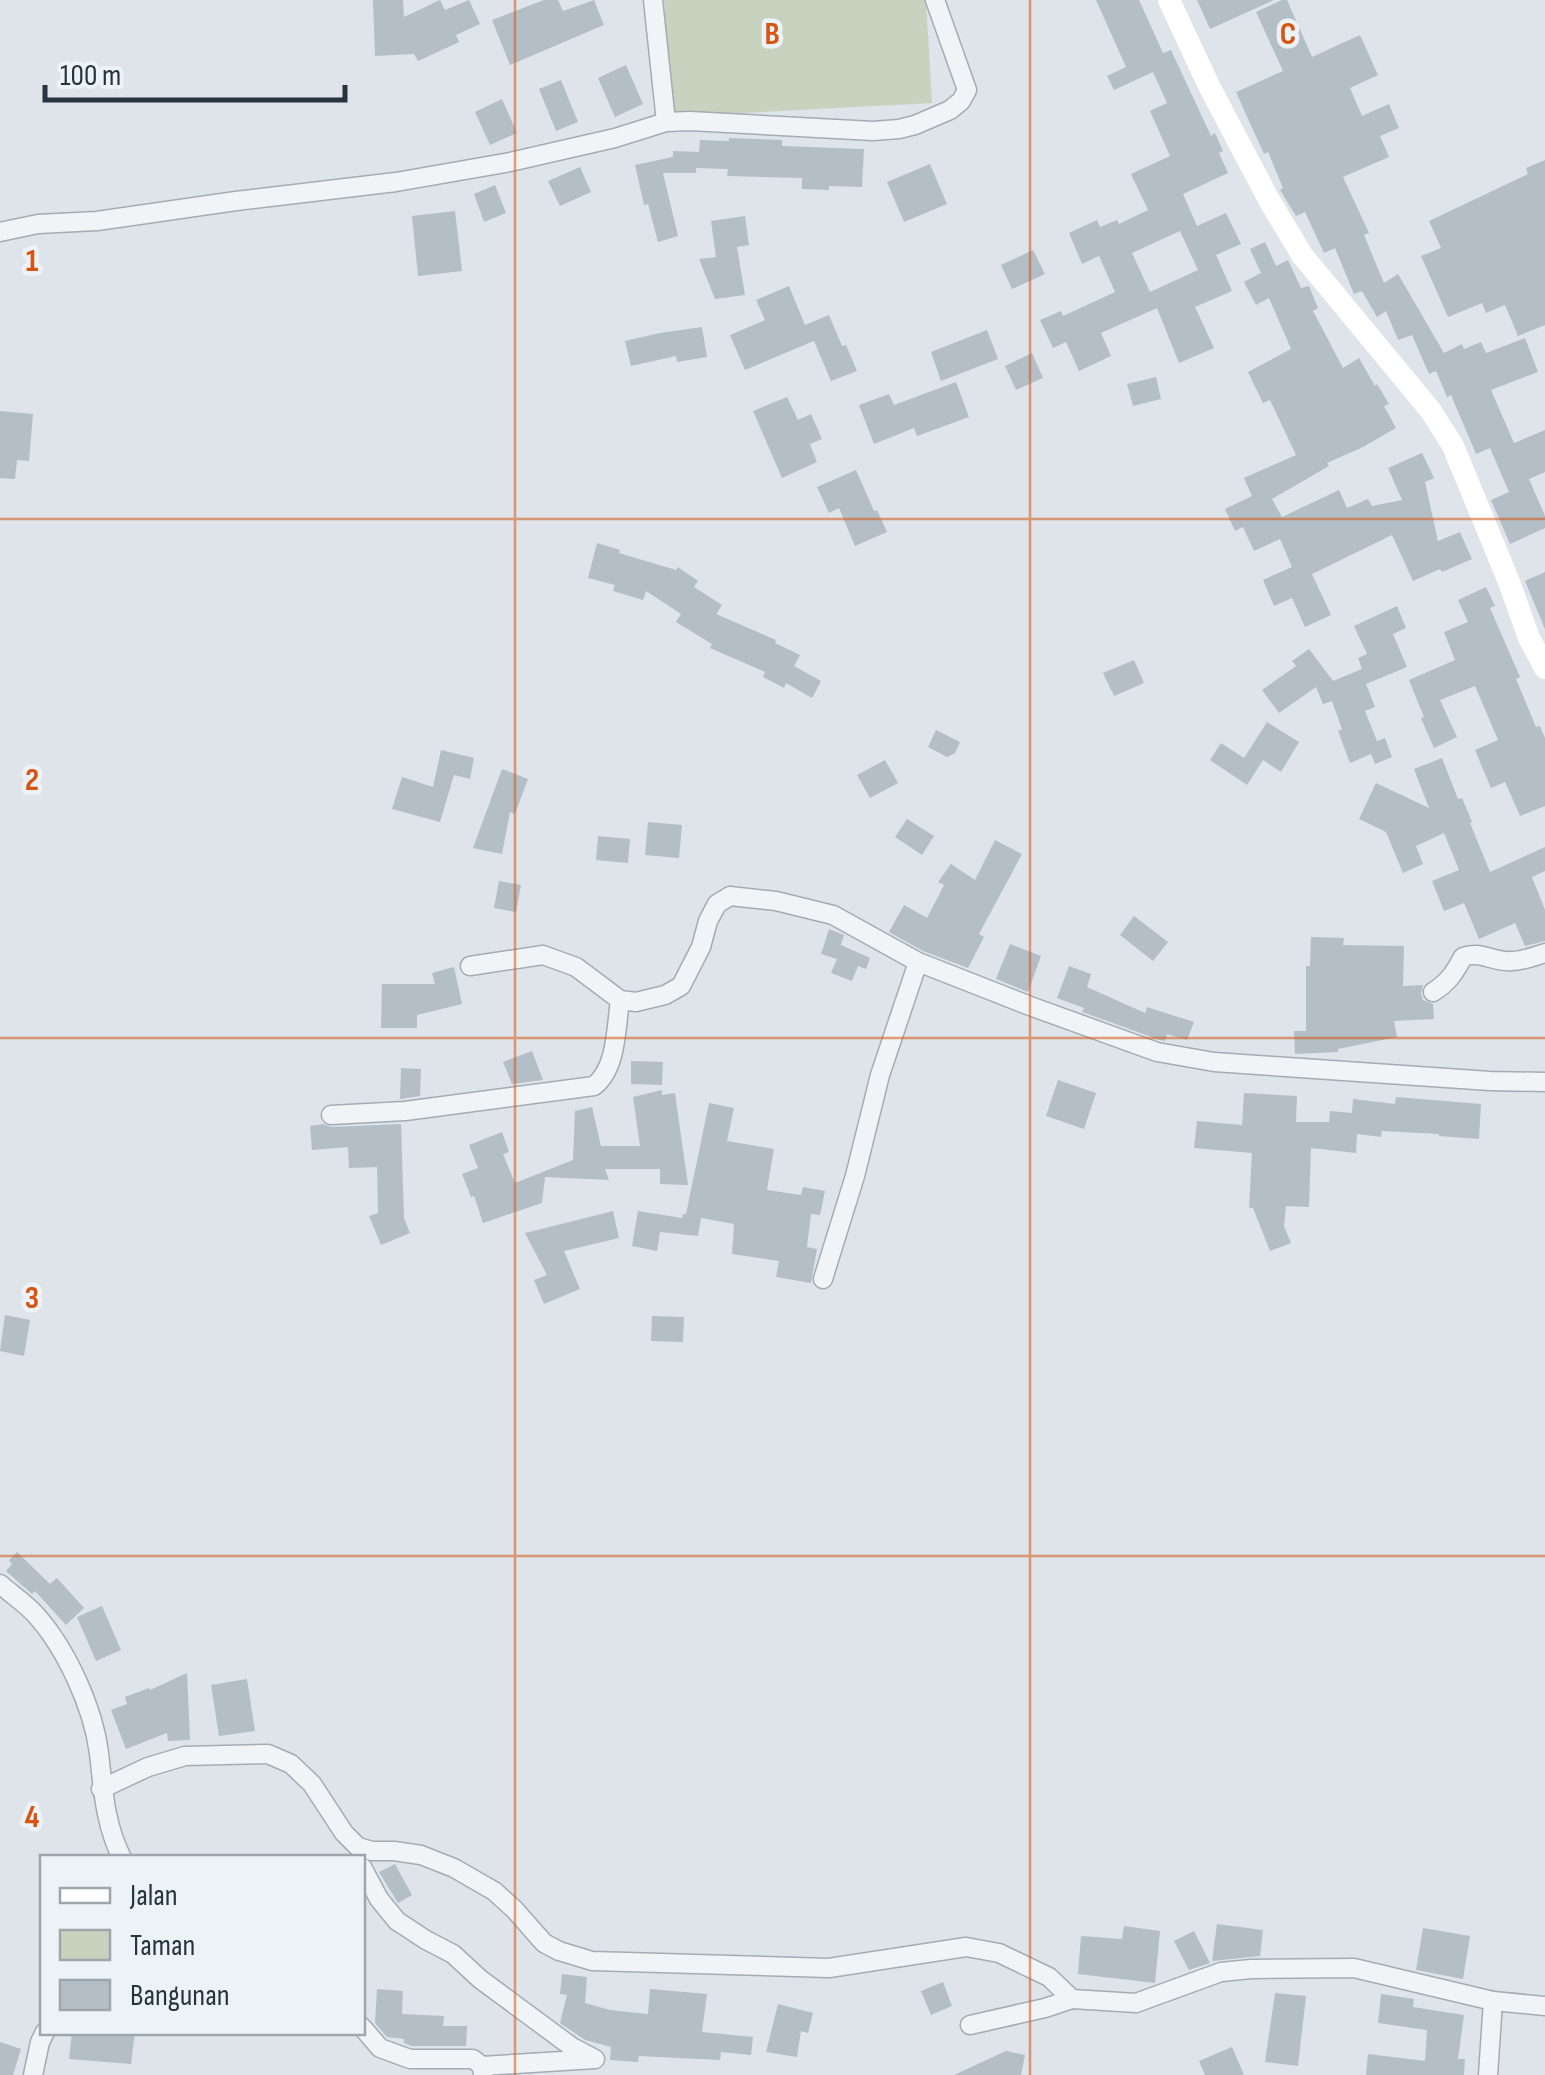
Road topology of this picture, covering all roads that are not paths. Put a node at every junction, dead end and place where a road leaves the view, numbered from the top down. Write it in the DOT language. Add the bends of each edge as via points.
graph roads {
  1 [pos="654,0"];
  2 [pos="935,0"];
  3 [pos="1169,0"];
  4 [pos="666,122"];
  5 [pos="0,232"];
  6 [pos="1545,668"];
  7 [pos="1545,953"];
  8 [pos="918,962"];
  9 [pos="470,966"];
  10 [pos="1433,992"];
  11 [pos="620,1000"];
  12 [pos="1545,1082"];
  13 [pos="331,1115"];
  14 [pos="823,1279"];
  15 [pos="0,1584"];
  16 [pos="102,1789"];
  17 [pos="359,1852"];
  18 [pos="120,1855"];
  19 [pos="365,1876"];
  20 [pos="1072,1998"];
  21 [pos="1493,2001"];
  22 [pos="1545,2006"];
  23 [pos="970,2025"];
  24 [pos="365,2030"];
  25 [pos="44,2035"];
  26 [pos="482,2070"];
  27 [pos="33,2075"];
  28 [pos="1488,2075"];
  1 -- 4 [label="street"];
  2 -- 4 [label="street" via="967,90 950,110 915,125 873,131"];
  3 -- 6 [label="main road" via="1302,255 1453,446"];
  4 -- 5 [label="street" via="575,148 396,182"];
  7 -- 10 [label="street" via="1513,962 1473,953"];
  8 -- 11 [label="street" via="833,915 730,896 717,904 680,986 636,1002"];
  8 -- 12 [label="street" via="1157,1052 1214,1062"];
  8 -- 14 [label="street"];
  9 -- 11 [label="street" via="543,955 576,967"];
  11 -- 13 [label="street" via="611,1059 594,1086"];
  15 -- 16 [label="street" via="56,1642 84,1696"];
  16 -- 17 [label="street" via="185,1756 268,1754 292,1764 312,1784"];
  16 -- 18 [label="street"];
  17 -- 20 [label="street" via="394,1850 454,1868 494,1892 544,1943 592,1961 829,1968 966,1947 999,1953 1049,1977"];
  19 -- 26 [label="street" via="397,1921 453,1954 594,2059"];
  20 -- 21 [label="street" via="1136,2003 1220,1972 1354,1968"];
  20 -- 23 [label="street"];
  21 -- 22 [label="street"];
  21 -- 28 [label="street"];
  24 -- 26 [label="street" via="380,2048 410,2059 473,2060"];
  25 -- 27 [label="street"];
}
